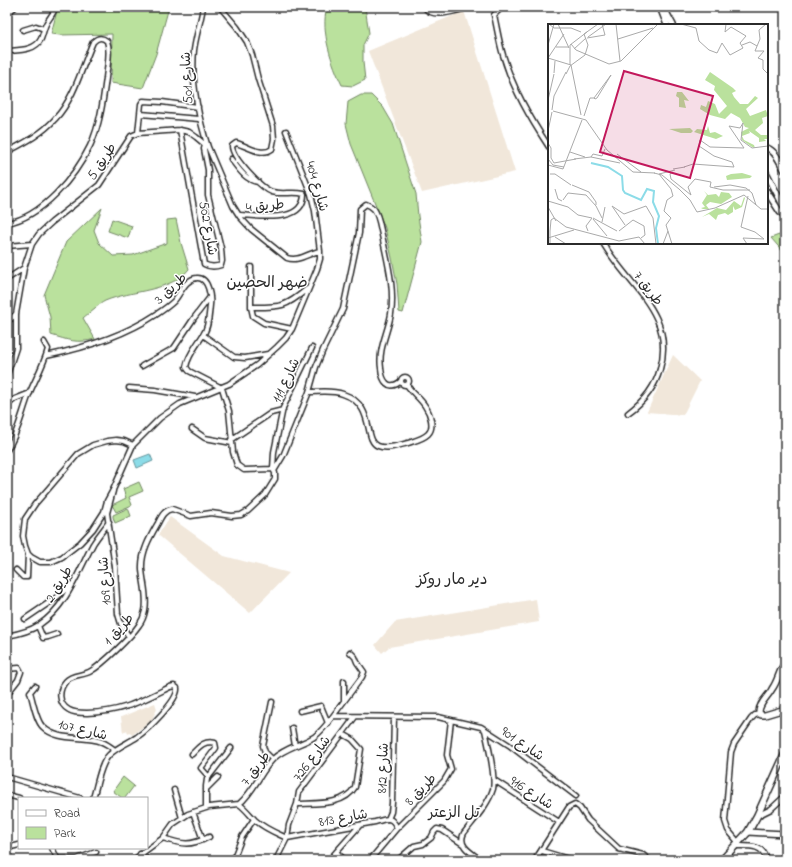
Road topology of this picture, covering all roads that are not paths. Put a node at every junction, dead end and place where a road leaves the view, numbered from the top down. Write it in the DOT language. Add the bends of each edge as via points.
graph roads {
  1 [pos="16,7"];
  2 [pos="55,7"];
  3 [pos="203,7"];
  4 [pos="220,7"];
  5 [pos="425,7"];
  6 [pos="468,7"];
  7 [pos="502,7"];
  8 [pos="660,7"];
  9 [pos="665,7"];
  10 [pos="7,14"];
  11 [pos="668,24"];
  12 [pos="673,24"];
  13 [pos="44,29"];
  14 [pos="23,30"];
  15 [pos="7,51"];
  16 [pos="198,107"];
  17 [pos="141,114"];
  18 [pos="199,119"];
  19 [pos="180,130"];
  20 [pos="286,131"];
  21 [pos="138,133"];
  22 [pos="548,145"];
  23 [pos="207,146"];
  24 [pos="768,148"];
  25 [pos="7,152"];
  26 [pos="231,159"];
  27 [pos="785,171"];
  28 [pos="768,176"];
  29 [pos="258,182"];
  30 [pos="768,194"];
  31 [pos="785,209"];
  32 [pos="785,215"];
  33 [pos="240,217"];
  34 [pos="7,223"];
  35 [pos="32,244"];
  36 [pos="604,244"];
  37 [pos="7,246"];
  38 [pos="320,251"];
  39 [pos="251,267"];
  40 [pos="24,268"];
  41 [pos="7,279"];
  42 [pos="309,287"];
  43 [pos="210,297"];
  44 [pos="251,306"];
  45 [pos="16,314"];
  46 [pos="7,322"];
  47 [pos="16,327"];
  48 [pos="292,329"];
  49 [pos="203,335"];
  50 [pos="44,342"];
  51 [pos="312,348"];
  52 [pos="269,354"];
  53 [pos="46,356"];
  54 [pos="142,366"];
  55 [pos="7,375"];
  56 [pos="401,381"];
  57 [pos="406,385"];
  58 [pos="129,388"];
  59 [pos="222,388"];
  60 [pos="309,392"];
  61 [pos="30,393"];
  62 [pos="195,397"];
  63 [pos="15,399"];
  64 [pos="27,402"];
  65 [pos="7,405"];
  66 [pos="282,410"];
  67 [pos="628,413"];
  68 [pos="192,429"];
  69 [pos="232,442"];
  70 [pos="133,445"];
  71 [pos="7,450"];
  72 [pos="274,470"];
  73 [pos="106,512"];
  74 [pos="110,522"];
  75 [pos="28,554"];
  76 [pos="16,570"];
  77 [pos="75,581"];
  78 [pos="25,619"];
  79 [pos="38,626"];
  80 [pos="57,634"];
  81 [pos="7,636"];
  82 [pos="129,637"];
  83 [pos="350,652"];
  84 [pos="785,663"];
  85 [pos="7,669"];
  86 [pos="344,681"];
  87 [pos="35,686"];
  88 [pos="7,694"];
  89 [pos="344,700"];
  90 [pos="272,702"];
  91 [pos="785,709"];
  92 [pos="300,711"];
  93 [pos="760,714"];
  94 [pos="333,716"];
  95 [pos="355,717"];
  96 [pos="394,717"];
  97 [pos="451,720"];
  98 [pos="328,723"];
  99 [pos="292,728"];
  100 [pos="485,730"];
  101 [pos="344,734"];
  102 [pos="295,746"];
  103 [pos="231,748"];
  104 [pos="115,750"];
  105 [pos="192,754"];
  106 [pos="785,754"];
  107 [pos="272,759"];
  108 [pos="7,777"];
  109 [pos="209,777"];
  110 [pos="218,777"];
  111 [pos="494,780"];
  112 [pos="206,789"];
  113 [pos="174,790"];
  114 [pos="7,795"];
  115 [pos="576,796"];
  116 [pos="785,796"];
  117 [pos="77,797"];
  118 [pos="93,797"];
  119 [pos="18,798"];
  120 [pos="239,804"];
  121 [pos="297,804"];
  122 [pos="206,808"];
  123 [pos="194,812"];
  124 [pos="757,816"];
  125 [pos="182,818"];
  126 [pos="254,819"];
  127 [pos="388,819"];
  128 [pos="559,822"];
  129 [pos="360,824"];
  130 [pos="397,828"];
  131 [pos="748,832"];
  132 [pos="785,834"];
  133 [pos="209,837"];
  134 [pos="163,838"];
  135 [pos="287,838"];
  136 [pos="203,840"];
  137 [pos="463,844"];
  138 [pos="737,844"];
  139 [pos="18,845"];
  140 [pos="7,848"];
  141 [pos="148,848"];
  142 [pos="52,849"];
  143 [pos="147,849"];
  144 [pos="542,851"];
  145 [pos="96,852"];
  146 [pos="336,852"];
  147 [pos="140,854"];
  148 [pos="58,860"];
  149 [pos="133,860"];
  150 [pos="148,860"];
  151 [pos="231,860"];
  152 [pos="276,860"];
  153 [pos="329,860"];
  154 [pos="345,860"];
  155 [pos="370,860"];
  156 [pos="398,860"];
  157 [pos="481,860"];
  158 [pos="535,860"];
  159 [pos="572,860"];
  160 [pos="649,860"];
  161 [pos="722,860"];
  162 [pos="766,860"];
  1 -- 10 [label="street"];
  2 -- 13 [label="street"];
  3 -- 16 [label="street, شارع 501" via="194,57"];
  4 -- 29 [label="street, طريق 4" via="250,48 273,126 274,140 269,151 261,152 236,143 232,146 238,160"];
  5 -- 6 [label="street" via="434,13"];
  7 -- 22 [label="street" via="494,15 502,55 521,101"];
  8 -- 11 [label="street"];
  9 -- 12 [label="street"];
  13 -- 14 [label="street" via="36,26"];
  13 -- 15 [label="street" via="35,46"];
  16 -- 17 [label="street" via="144,101 141,103"];
  16 -- 18 [label="street, شارع 501"];
  17 -- 18 [label="street"];
  17 -- 21 [label="street"];
  18 -- 23 [label="street, شارع 501"];
  19 -- 21 [label="street"];
  19 -- 23 [label="street" via="189,132"];
  19 -- 23 [label="street, شارع 502" via="204,264 216,267 221,265 222,254 208,195 208,170 204,149"];
  20 -- 38 [label="street, شارع 404" via="311,194"];
  21 -- 35 [label="street, طريق 5" via="129,139 95,190 48,225"];
  23 -- 33 [label="street"];
  24 -- 27 [label="street" via="772,150"];
  25 -- 34 [label="street" via="28,141 55,119 78,80 93,42 98,38 107,41 108,63 104,97 90,146 77,168 51,199 21,219"];
  26 -- 29 [label="street" via="244,175"];
  28 -- 31 [label="street"];
  29 -- 33 [label="street, طريق 4" via="272,192 304,194 304,200 301,206 288,215"];
  30 -- 32 [label="street" via="780,212"];
  33 -- 38 [label="street, طريق 4" via="250,229 287,258 299,259"];
  35 -- 37 [label="street"];
  35 -- 40 [label="street, طريق 5"];
  36 -- 67 [label="street, طريق 7" via="623,273 649,304 660,323 662,334 662,364 656,381 644,399"];
  38 -- 42 [label="street" via="319,264"];
  39 -- 44 [label="street"];
  40 -- 41 [label="street"];
  40 -- 45 [label="street, طريق 5"];
  42 -- 44 [label="street" via="284,305"];
  42 -- 48 [label="street"];
  43 -- 49 [label="street" via="207,325"];
  43 -- 53 [label="street, طريق 3" via="203,280 192,279 170,304 134,328 107,339"];
  43 -- 54 [label="street" via="174,348"];
  44 -- 48 [label="street" via="252,314 259,321"];
  45 -- 46 [label="street"];
  45 -- 47 [label="street, طريق 5"];
  46 -- 47 [label="street"];
  47 -- 55 [label="street, طريق 5" via="16,348"];
  48 -- 52 [label="street"];
  49 -- 52 [label="street" via="234,357"];
  49 -- 59 [label="street" via="196,343 186,368 198,377"];
  50 -- 53 [label="street" via="48,349"];
  51 -- 66 [label="street, شارع 111"];
  52 -- 59 [label="street"];
  53 -- 61 [label="street"];
  56 -- 57 [label="street"];
  56 -- 57 [label="street" via="408,378 409,382"];
  56 -- 60 [label="street" via="391,386 382,374 380,358 391,315 391,279 377,215 371,206 366,204 360,208 359,233 343,309 316,367"];
  57 -- 60 [label="street" via="425,405 431,419 431,429 420,439 387,448 375,445 364,411 350,397 342,393"];
  58 -- 62 [label="street"];
  59 -- 62 [label="street"];
  59 -- 69 [label="street" via="229,411"];
  60 -- 72 [label="street" via="283,456"];
  61 -- 63 [label="street"];
  61 -- 64 [label="street"];
  62 -- 70 [label="street" via="175,407"];
  63 -- 64 [label="street"];
  63 -- 65 [label="street"];
  64 -- 71 [label="street"];
  66 -- 69 [label="street" via="270,413"];
  66 -- 72 [label="street, شارع 111"];
  68 -- 69 [label="street" via="206,438"];
  69 -- 72 [label="street" via="235,461 240,468"];
  70 -- 73 [label="street" via="107,501"];
  70 -- 75 [label="street" via="116,440 101,442 78,454 26,516 23,536"];
  72 -- 82 [label="street, طريق 1" via="275,478 265,495 245,513 236,516 211,513 191,516 172,509 162,516 149,541 143,560 146,599 144,615"];
  73 -- 74 [label="street, شارع 109"];
  73 -- 75 [label="street" via="80,543 62,557 45,562 35,560"];
  74 -- 77 [label="street, طريق 2" via="93,545"];
  74 -- 82 [label="street, شارع 109" via="118,614"];
  75 -- 76 [label="street" via="27,577 23,577"];
  77 -- 78 [label="street" via="56,598"];
  77 -- 79 [label="street, طريق 2" via="58,607"];
  79 -- 80 [label="street" via="42,638"];
  79 -- 81 [label="street, طريق 2"];
  82 -- 104 [label="street, طريق 1" via="91,671 68,679 60,692 62,703 70,711 80,713 123,708 170,687 176,687 177,694 166,710 138,736"];
  83 -- 89 [label="street, 7 طريق" via="364,672"];
  84 -- 93 [label="street" via="773,689 759,707"];
  85 -- 88 [label="street" via="19,668 21,672"];
  86 -- 89 [label="street"];
  87 -- 104 [label="street, شارع 107" via="30,692 42,726 56,735 96,740"];
  89 -- 94 [label="street, 7 طريق"];
  90 -- 107 [label="street" via="263,746"];
  91 -- 93 [label="street" via="766,715"];
  92 -- 98 [label="street" via="321,706"];
  93 -- 138 [label="street" via="755,715 731,752 724,822"];
  94 -- 95 [label="street"];
  94 -- 98 [label="street, 7 طريق"];
  95 -- 96 [label="street"];
  95 -- 101 [label="street, شارع 726"];
  96 -- 97 [label="street" via="438,717"];
  96 -- 127 [label="street, شارع 812" via="392,808"];
  97 -- 100 [label="street, شارع 901"];
  97 -- 130 [label="street, طريق 8" via="449,774"];
  98 -- 102 [label="street, 7 طريق" via="313,737"];
  99 -- 102 [label="street"];
  100 -- 111 [label="street"];
  100 -- 115 [label="street, شارع 901" via="515,749"];
  101 -- 121 [label="street, شارع 726" via="299,792"];
  101 -- 121 [label="street" via="361,749 352,791 338,800"];
  102 -- 107 [label="street, 7 طريق"];
  103 -- 109 [label="street"];
  104 -- 118 [label="street, طريق 1" via="103,764"];
  105 -- 109 [label="street" via="206,742 215,743 216,748 201,768"];
  106 -- 124 [label="main road"];
  107 -- 120 [label="street, 7 طريق"];
  108 -- 117 [label="street"];
  109 -- 112 [label="street"];
  110 -- 112 [label="street"];
  111 -- 128 [label="street, شارع 916"];
  111 -- 137 [label="street" via="488,800 463,835"];
  112 -- 122 [label="street"];
  113 -- 125 [label="street"];
  114 -- 119 [label="street"];
  116 -- 124 [label="street"];
  120 -- 122 [label="street, 7 طريق"];
  120 -- 126 [label="street"];
  121 -- 135 [label="street, شارع 726" via="288,825"];
  122 -- 123 [label="street, 7 طريق"];
  123 -- 125 [label="street, 7 طريق"];
  123 -- 136 [label="street"];
  124 -- 131 [label="main road"];
  125 -- 134 [label="street, 7 طريق" via="173,824"];
  126 -- 135 [label="street" via="265,828"];
  126 -- 151 [label="street"];
  127 -- 129 [label="street, شارع 813"];
  127 -- 130 [label="street, شارع 813" via="393,821"];
  128 -- 144 [label="street"];
  128 -- 160 [label="street" via="569,807 575,804 619,849 643,855"];
  129 -- 135 [label="street, شارع 813"];
  129 -- 146 [label="street"];
  130 -- 155 [label="street, طريق 8"];
  131 -- 132 [label="street"];
  131 -- 138 [label="main road"];
  133 -- 136 [label="street"];
  134 -- 136 [label="street" via="190,844"];
  134 -- 141 [label="street, 7 طريق"];
  135 -- 152 [label="street, شارع 726"];
  137 -- 156 [label="street" via="438,829 431,838 423,844 414,846"];
  137 -- 157 [label="street"];
  138 -- 161 [label="main road"];
  138 -- 162 [label="street" via="760,848"];
  139 -- 140 [label="street"];
  142 -- 148 [label="street"];
  143 -- 147 [label="street, 7 طريق"];
  144 -- 158 [label="street"];
  144 -- 159 [label="street"];
  145 -- 148 [label="street" via="77,859"];
  146 -- 153 [label="street"];
  146 -- 154 [label="street"];
  147 -- 149 [label="street, 7 طريق"];
  147 -- 150 [label="street"];
}
